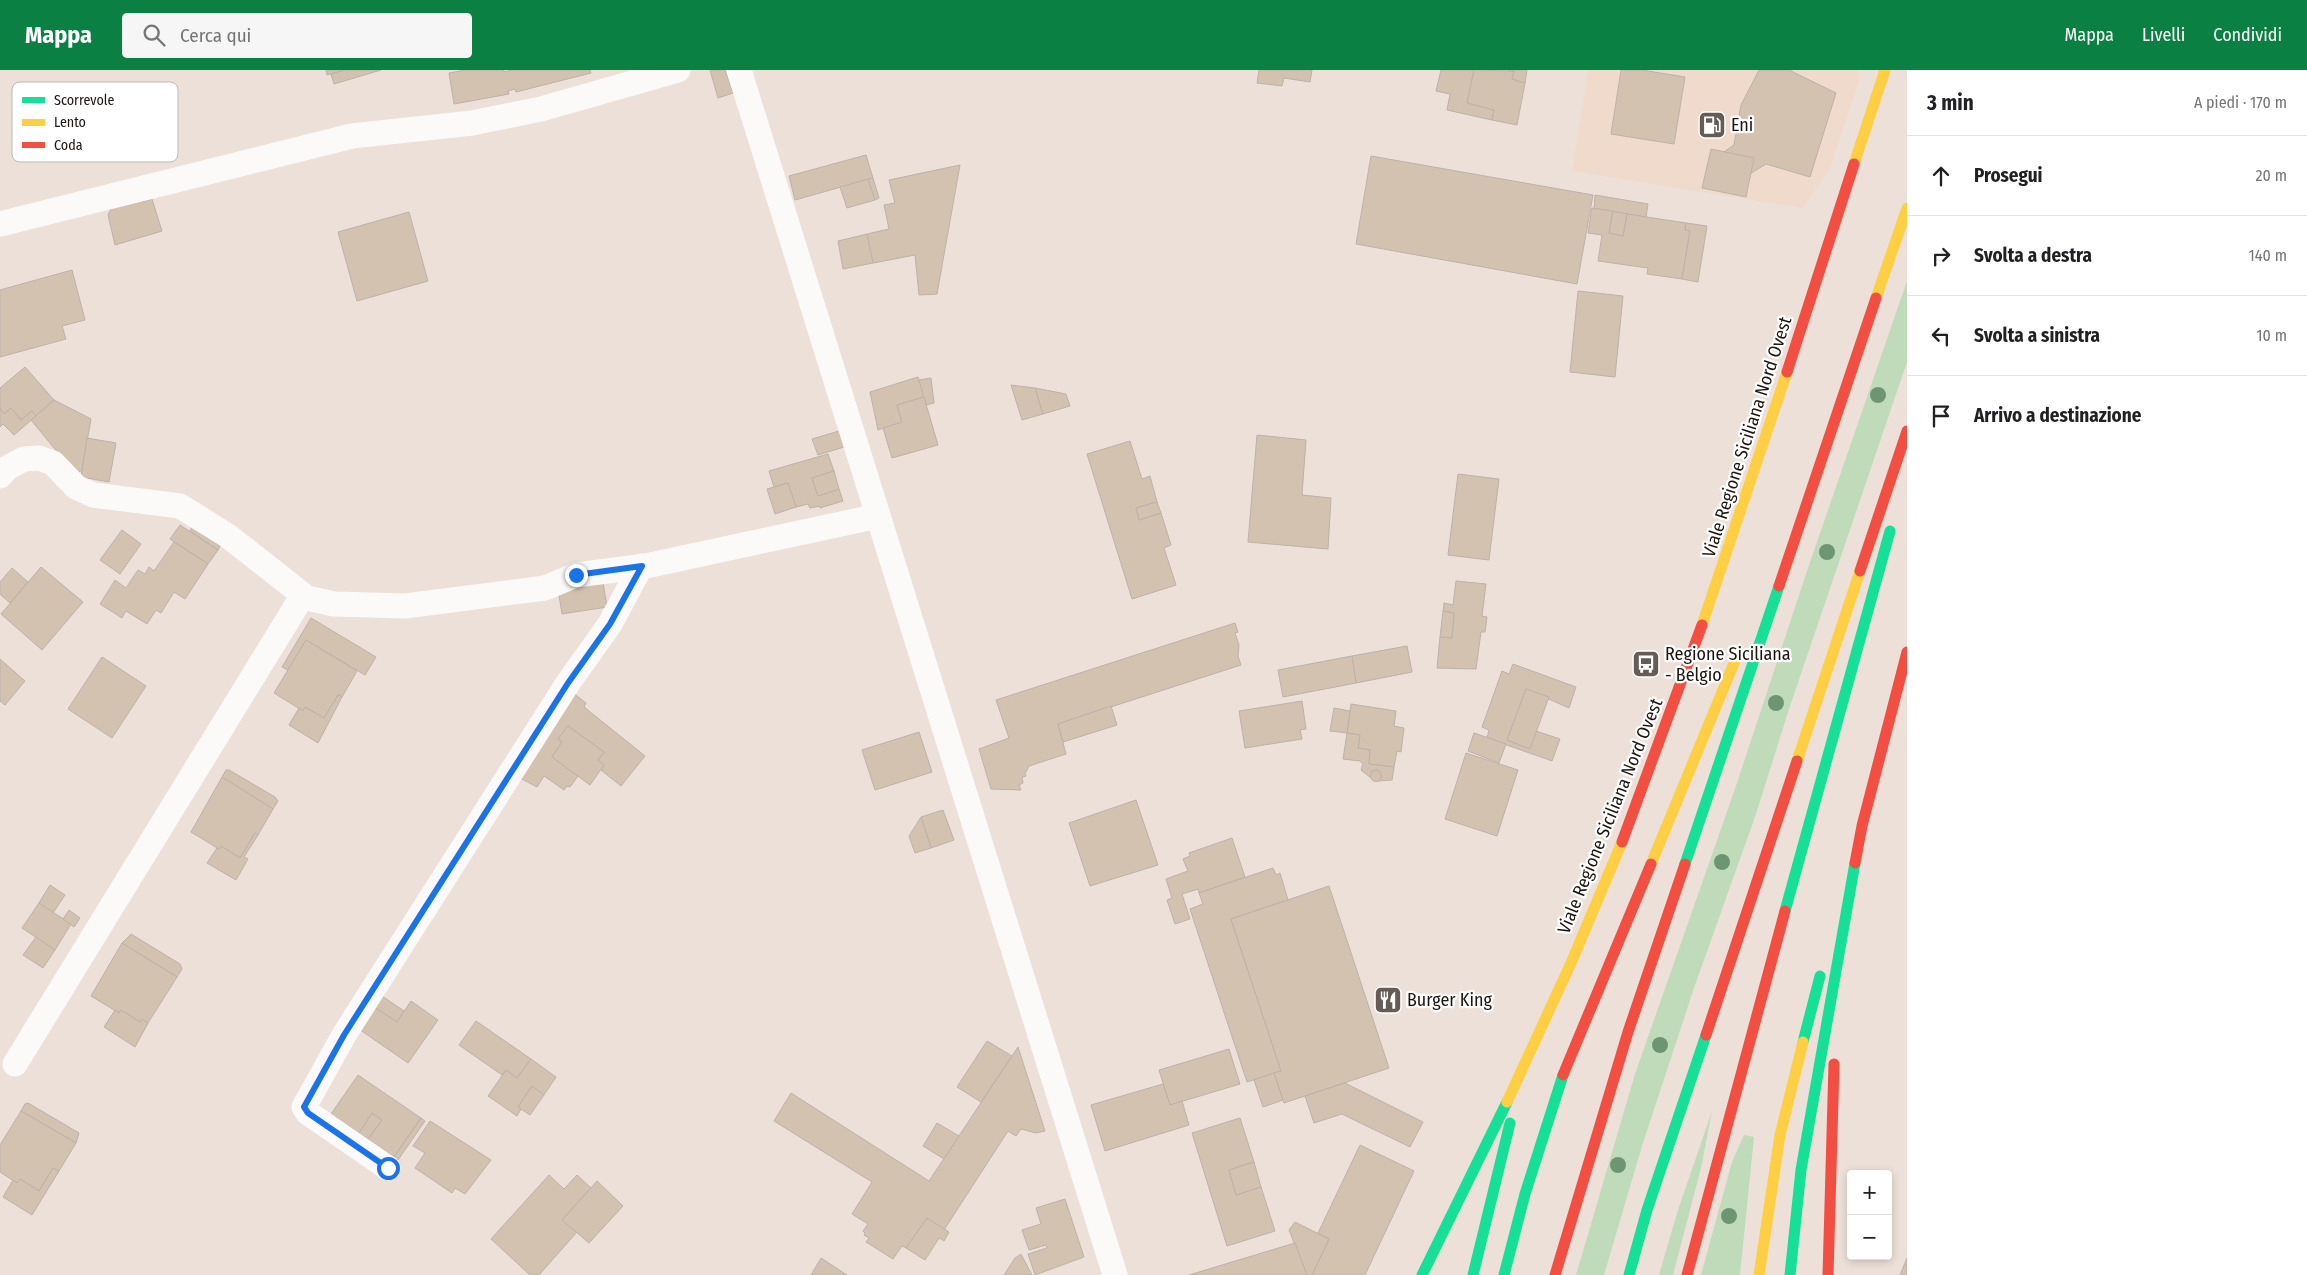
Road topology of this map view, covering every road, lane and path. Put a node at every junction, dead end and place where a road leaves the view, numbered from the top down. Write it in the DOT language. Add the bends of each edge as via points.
graph roads {
  1 [pos="678,70"];
  2 [pos="739,70"];
  3 [pos="1885,70"];
  4 [pos="1907,208"];
  5 [pos="0,224"];
  6 [pos="1874,305"];
  7 [pos="1907,431"];
  8 [pos="0,476"];
  9 [pos="878,516"];
  10 [pos="1892,524"];
  11 [pos="1780,545"];
  12 [pos="642,566"];
  13 [pos="302,595"];
  14 [pos="1744,637"];
  15 [pos="1907,652"];
  16 [pos="1907,666"];
  17 [pos="1898,686"];
  18 [pos="1862,826"];
  19 [pos="1828,948"];
  20 [pos="1822,967"];
  21 [pos="1836,978"];
  22 [pos="1528,1058"];
  23 [pos="15,1064"];
  24 [pos="388,1168"];
  25 [pos="1115,1275"];
  26 [pos="1422,1275"];
  27 [pos="1473,1275"];
  28 [pos="1504,1275"];
  29 [pos="1555,1275"];
  30 [pos="1628,1275"];
  31 [pos="1687,1275"];
  32 [pos="1759,1275"];
  33 [pos="1790,1275"];
  34 [pos="1828,1275"];
  1 -- 5 [label="street" via="541,109 472,123 352,136"];
  2 -- 9 [label="street"];
  3 -- 22 [label="main road, Viale Regione Siciliana Nord Ovest" via="1744,507 1669,717 1615,858"];
  4 -- 6 [label="main road"];
  6 -- 11 [label="main road"];
  6 -- 29 [label="main road" via="1628,1032"];
  7 -- 30 [label="main road" via="1646,1210"];
  8 -- 13 [label="street" via="24,459 39,458 52,463 76,487 93,495 180,506 228,536"];
  9 -- 12 [label="street"];
  9 -- 25 [label="street"];
  10 -- 31 [label="main road"];
  12 -- 13 [label="street" via="576,575 545,588 405,606 334,604"];
  12 -- 24 [label="street" via="610,624 568,683 344,1035 304,1107 308,1113"];
  13 -- 23 [label="street"];
  14 -- 28 [label="main road" via="1557,1090"];
  15 -- 17 [label="main road"];
  16 -- 17 [label="main road"];
  17 -- 18 [label="main road"];
  18 -- 19 [label="main road"];
  18 -- 21 [label="main road"];
  20 -- 32 [label="main road" via="1780,1134"];
  21 -- 33 [label="main road" via="1800,1170"];
  21 -- 34 [label="main road"];
  22 -- 26 [label="main road, Viale Regione Siciliana Nord Ovest"];
  22 -- 27 [label="main road"];
}
